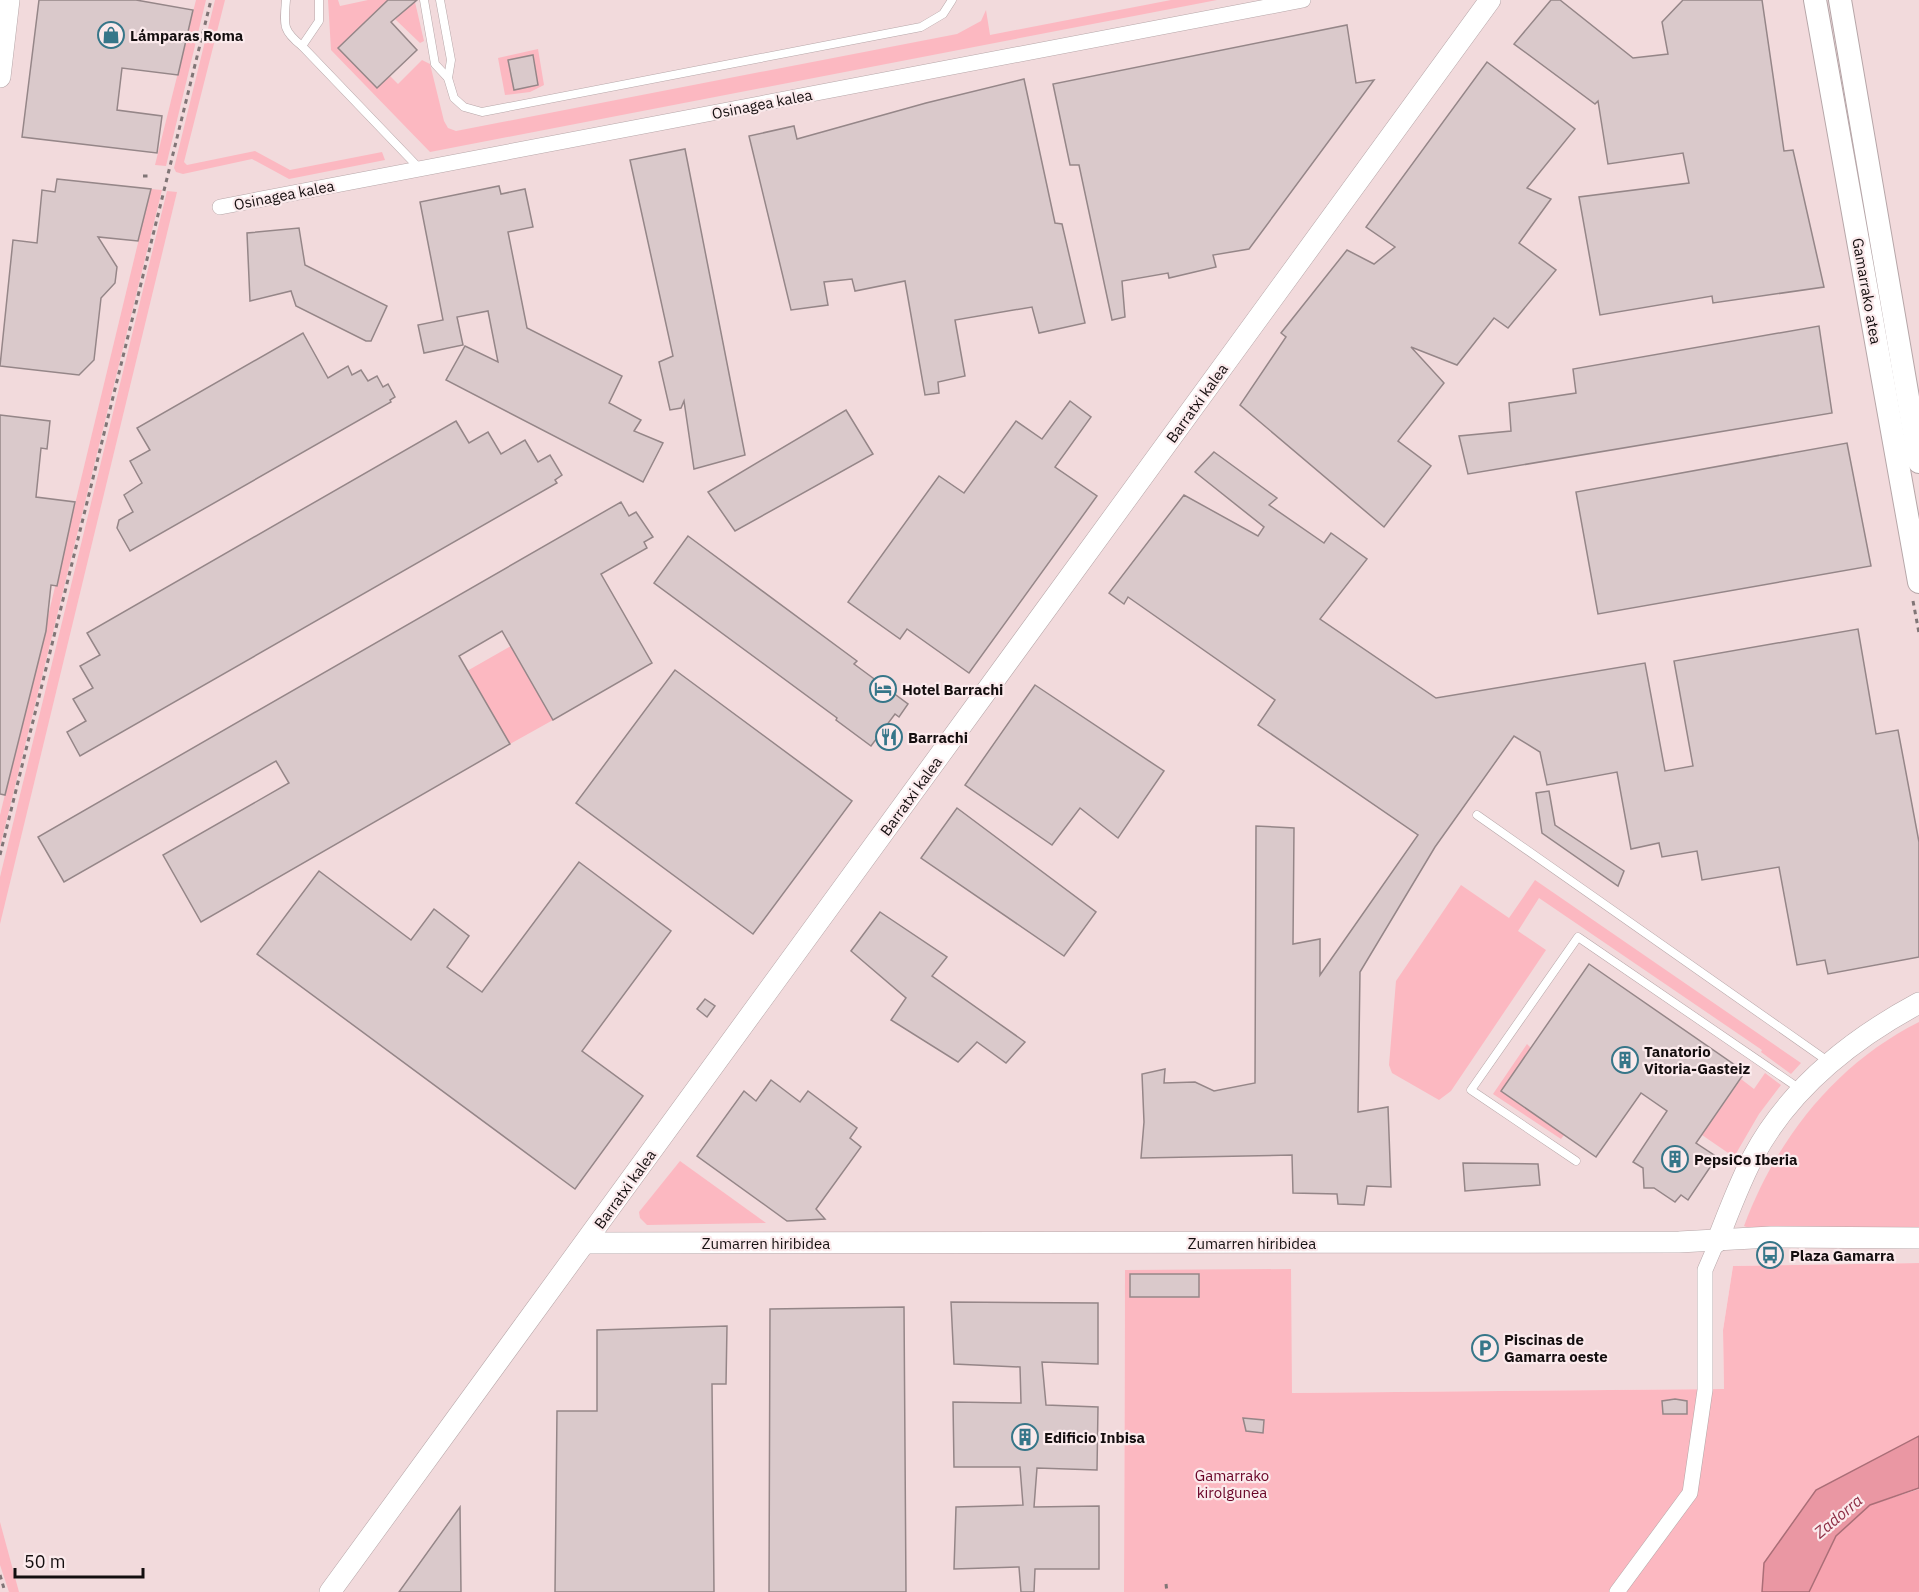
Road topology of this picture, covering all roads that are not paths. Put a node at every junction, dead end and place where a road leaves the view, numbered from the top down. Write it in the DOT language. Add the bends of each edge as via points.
graph roads {
  1 [pos="9,0"];
  2 [pos="286,0"];
  3 [pos="319,0"];
  4 [pos="424,0"];
  5 [pos="440,0"];
  6 [pos="952,0"];
  7 [pos="1303,0"];
  8 [pos="1490,0"];
  9 [pos="1815,0"];
  10 [pos="1840,0"];
  11 [pos="302,46"];
  12 [pos="0,77"];
  13 [pos="448,78"];
  14 [pos="420,169"];
  15 [pos="220,207"];
  16 [pos="1919,462"];
  17 [pos="1919,582"];
  18 [pos="1477,815"];
  19 [pos="1919,1003"];
  20 [pos="1830,1063"];
  21 [pos="1802,1090"];
  22 [pos="1576,1161"];
  23 [pos="1919,1238"];
  24 [pos="1717,1242"];
  25 [pos="586,1243"];
  26 [pos="330,1592"];
  27 [pos="1617,1592"];
  1 -- 12 [label="street"];
  2 -- 11 [label="lane" via="284,25 288,35"];
  3 -- 11 [label="lane" via="320,21"];
  4 -- 13 [label="lane" via="435,64"];
  5 -- 13 [label="lane" via="451,60"];
  6 -- 13 [label="lane" via="943,14 921,27 482,112 464,107 454,98"];
  7 -- 14 [label="street, Osinagea kalea"];
  8 -- 25 [label="street, Barratxi kalea"];
  9 -- 17 [label="main road, Gamarrako atea"];
  10 -- 16 [label="main road, Gamarrako atea"];
  11 -- 14 [label="lane"];
  14 -- 15 [label="street, Osinagea kalea"];
  18 -- 20 [label="lane"];
  19 -- 20 [label="street" via="1859,1039"];
  20 -- 21 [label="street"];
  21 -- 22 [label="lane" via="1578,937 1471,1090"];
  21 -- 24 [label="street" via="1754,1156"];
  23 -- 24 [label="street, Zumarren hiribidea" via="1771,1237"];
  24 -- 25 [label="street, Zumarren hiribidea"];
  24 -- 27 [label="street" via="1705,1270 1705,1390 1690,1493"];
  25 -- 26 [label="street, Barratxi kalea"];
}
